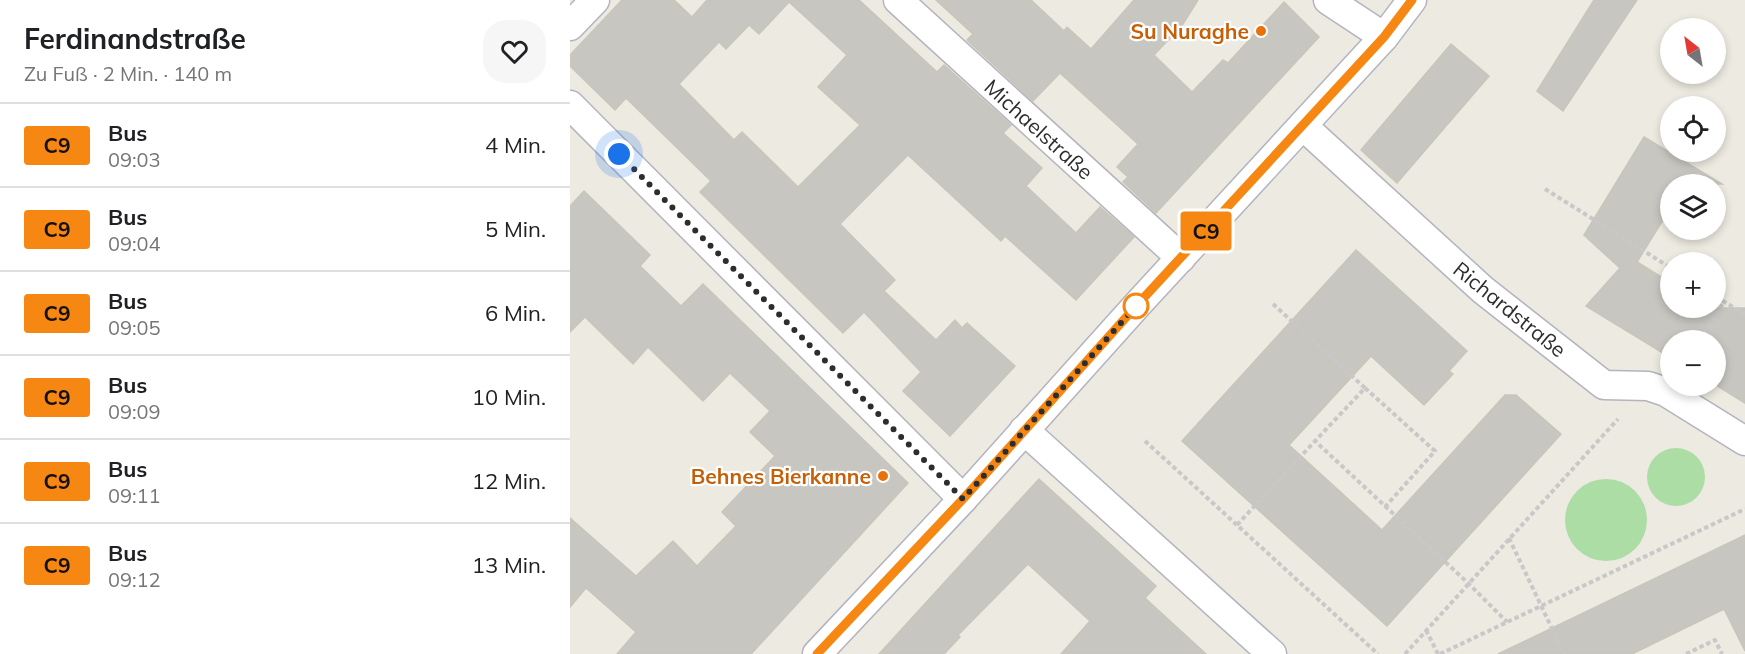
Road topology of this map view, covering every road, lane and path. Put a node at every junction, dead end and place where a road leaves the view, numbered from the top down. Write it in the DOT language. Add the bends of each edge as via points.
graph roads {
  1 [pos="595,0"];
  2 [pos="898,0"];
  3 [pos="1328,0"];
  4 [pos="1412,0"];
  5 [pos="570,26"];
  6 [pos="1384,37"];
  7 [pos="570,105"];
  8 [pos="1303,126"];
  9 [pos="1545,189"];
  10 [pos="1181,258"];
  11 [pos="1660,261"];
  12 [pos="1726,303"];
  13 [pos="1273,304"];
  14 [pos="1745,314"];
  15 [pos="1648,386"];
  16 [pos="1365,388"];
  17 [pos="1024,430"];
  18 [pos="1145,441"];
  19 [pos="1315,441"];
  20 [pos="1745,441"];
  21 [pos="963,499"];
  22 [pos="1385,507"];
  23 [pos="1745,509"];
  24 [pos="1237,525"];
  25 [pos="1509,538"];
  26 [pos="1469,584"];
  27 [pos="1542,606"];
  28 [pos="1508,622"];
  29 [pos="1426,630"];
  30 [pos="817,654"];
  31 [pos="1272,654"];
  32 [pos="1378,654"];
  33 [pos="1405,654"];
  34 [pos="1439,654"];
  35 [pos="1564,654"];
  36 [pos="1686,654"];
  37 [pos="1722,654"];
  1 -- 5 [label="street"];
  2 -- 10 [label="street, Michaelstraße"];
  3 -- 6 [label="street"];
  4 -- 6 [label="street"];
  6 -- 8 [label="street"];
  7 -- 21 [label="street"];
  8 -- 10 [label="street"];
  8 -- 15 [label="street, Richardstraße" via="1483,290 1604,385"];
  9 -- 11 [label="path"];
  10 -- 17 [label="street"];
  12 -- 14 [label="path"];
  13 -- 16 [label="path"];
  15 -- 20 [label="street, Richardstraße" via="1666,392"];
  15 -- 25 [label="path"];
  16 -- 19 [label="path"];
  16 -- 22 [label="path" via="1436,451"];
  17 -- 21 [label="street"];
  17 -- 31 [label="street"];
  18 -- 24 [label="path"];
  19 -- 22 [label="path"];
  19 -- 24 [label="path"];
  21 -- 30 [label="street"];
  22 -- 26 [label="path"];
  23 -- 27 [label="path"];
  24 -- 32 [label="path"];
  25 -- 26 [label="path"];
  25 -- 27 [label="path"];
  26 -- 28 [label="path"];
  26 -- 29 [label="path"];
  27 -- 28 [label="path"];
  27 -- 35 [label="path"];
  28 -- 34 [label="path"];
  29 -- 33 [label="path"];
  29 -- 34 [label="path"];
  36 -- 37 [label="path" via="1715,640"];
}
